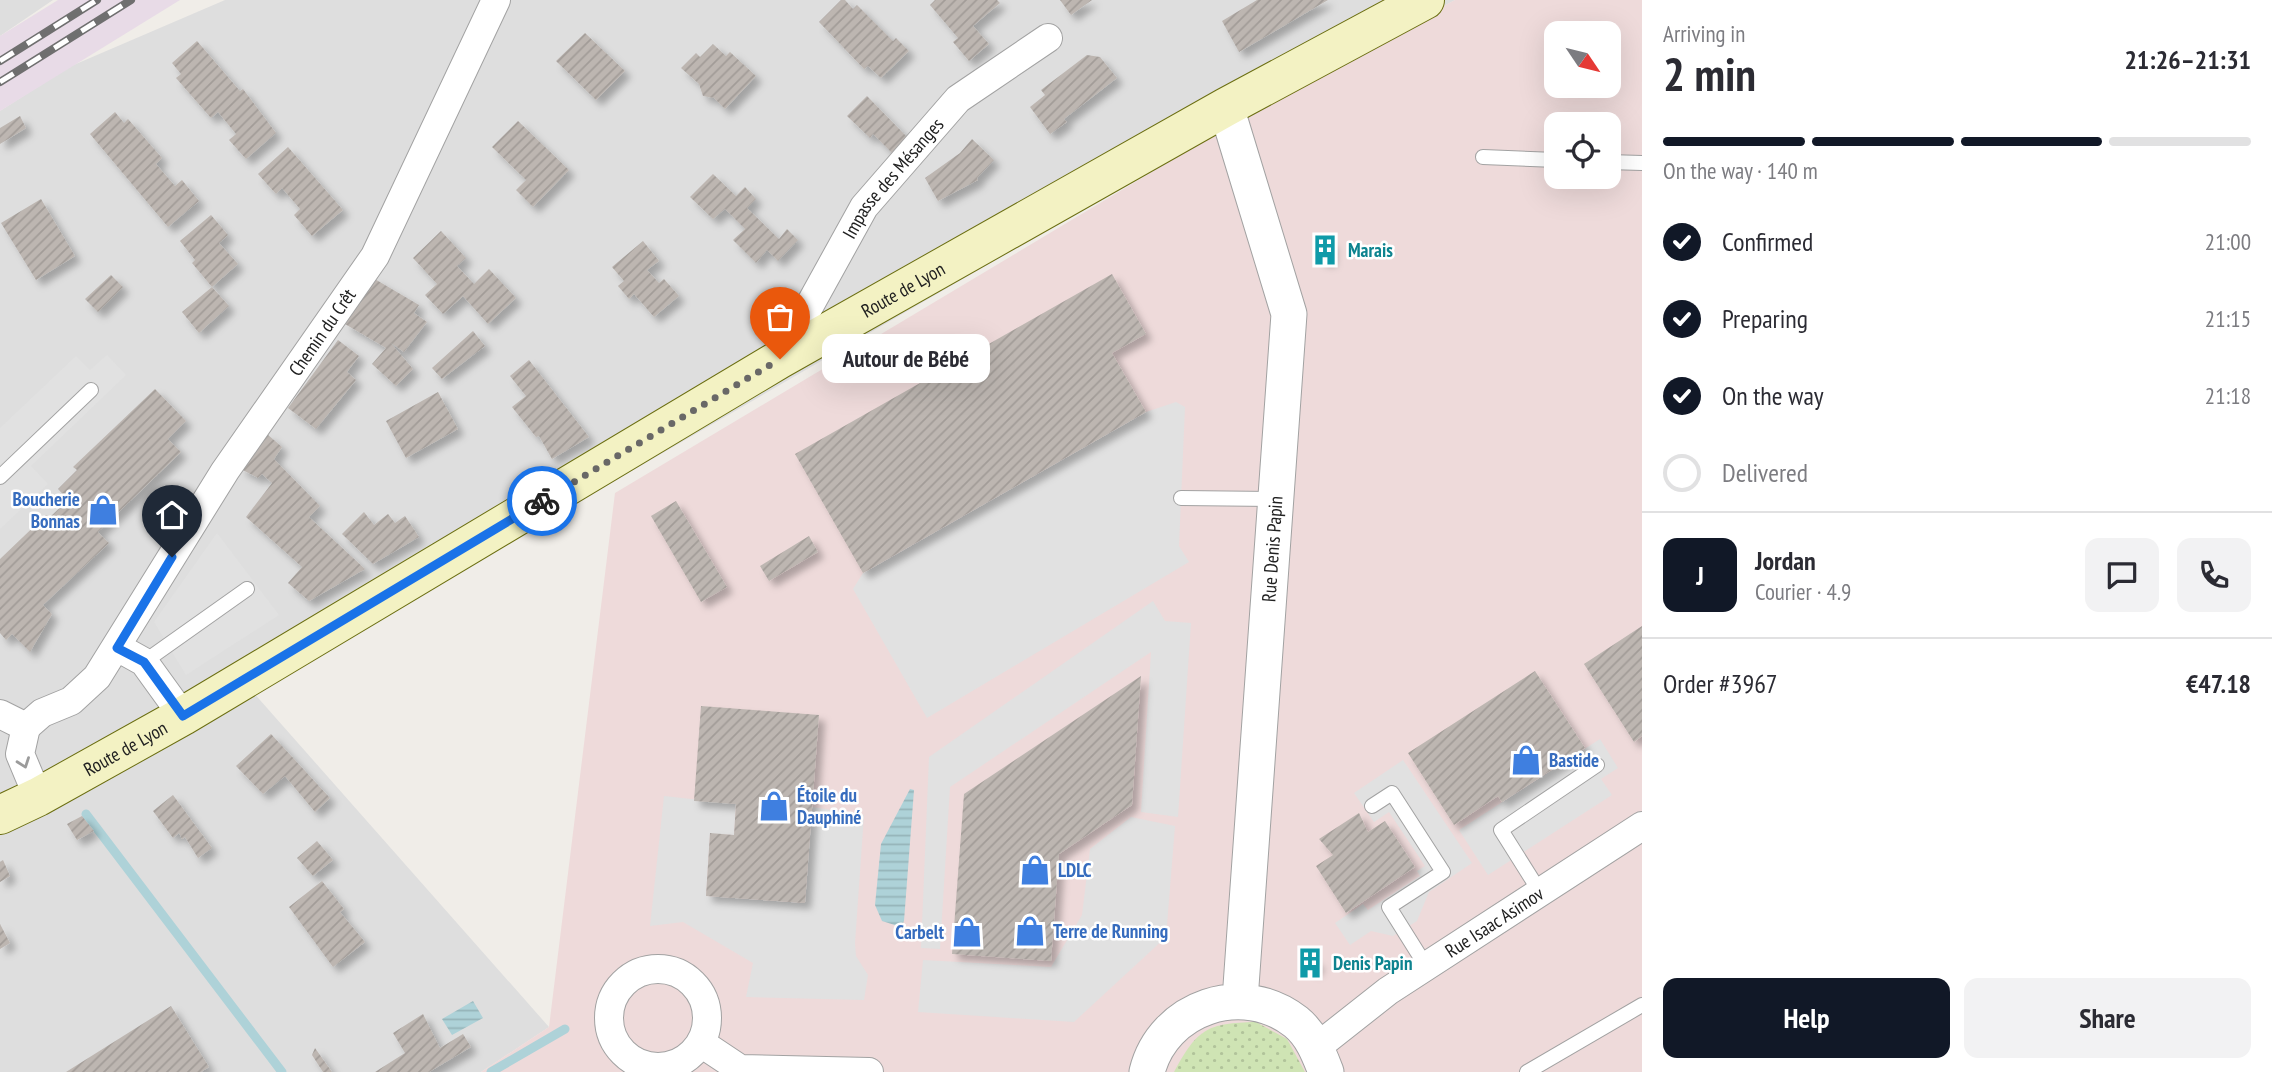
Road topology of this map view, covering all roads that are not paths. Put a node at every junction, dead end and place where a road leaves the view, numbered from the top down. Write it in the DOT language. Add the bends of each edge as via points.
graph roads {
  1 [pos="496,0"];
  2 [pos="1401,0"];
  3 [pos="1425,0"];
  4 [pos="1048,38"];
  5 [pos="1226,107"];
  6 [pos="1483,157"];
  7 [pos="1544,160"];
  8 [pos="1621,162"];
  9 [pos="1642,163"];
  10 [pos="780,359"];
  11 [pos="91,390"];
  12 [pos="0,477"];
  13 [pos="1181,498"];
  14 [pos="1276,499"];
  15 [pos="247,589"];
  16 [pos="117,648"];
  17 [pos="144,662"];
  18 [pos="0,714"];
  19 [pos="183,716"];
  20 [pos="26,727"];
  21 [pos="1597,765"];
  22 [pos="38,797"];
  23 [pos="1372,806"];
  24 [pos="0,815"];
  25 [pos="1642,826"];
  26 [pos="0,830"];
  27 [pos="1541,892"];
  28 [pos="1426,966"];
  29 [pos="1240,1000"];
  30 [pos="1642,1005"];
  31 [pos="701,1042"];
  32 [pos="1322,1060"];
  33 [pos="869,1072"];
  34 [pos="1147,1072"];
  35 [pos="1527,1072"];
  1 -- 16 [label="street, Chemin du Crêt" via="375,256 225,471"];
  2 -- 5 [label="main road, Route de Lyon"];
  3 -- 5 [label="main road, Route de Lyon"];
  4 -- 10 [label="street, Impasse des Mésanges" via="958,99 864,207"];
  5 -- 10 [label="main road, Route de Lyon"];
  5 -- 14 [label="street, Rue Denis Papin" via="1289,314"];
  6 -- 7 [label="lane"];
  8 -- 9 [label="lane"];
  10 -- 19 [label="main road, Route de Lyon"];
  11 -- 12 [label="lane"];
  13 -- 14 [label="lane"];
  14 -- 29 [label="street, Rue Denis Papin"];
  15 -- 17 [label="lane"];
  16 -- 17 [label="street"];
  16 -- 20 [label="street, Chemin du Crêt" via="97,677 71,701 42,713"];
  17 -- 19 [label="street"];
  18 -- 20 [label="street"];
  19 -- 22 [label="main road, Route de Lyon"];
  20 -- 22 [label="street, one-way" via="20,754"];
  21 -- 27 [label="lane" via="1501,830"];
  22 -- 24 [label="main road"];
  22 -- 26 [label="main road"];
  23 -- 28 [label="lane" via="1392,793 1443,872 1389,908"];
  25 -- 27 [label="street, Rue Isaac Asimov"];
  27 -- 28 [label="street, Rue Isaac Asimov"];
  28 -- 32 [label="street, Rue Isaac Asimov" via="1388,991"];
  29 -- 32 [label="street" via="1271,1007 1297,1023"];
  29 -- 34 [label="street" via="1204,1006 1173,1025 1152,1055"];
  30 -- 35 [label="lane"];
  31 -- 33 [label="street" via="740,1069"];
}
